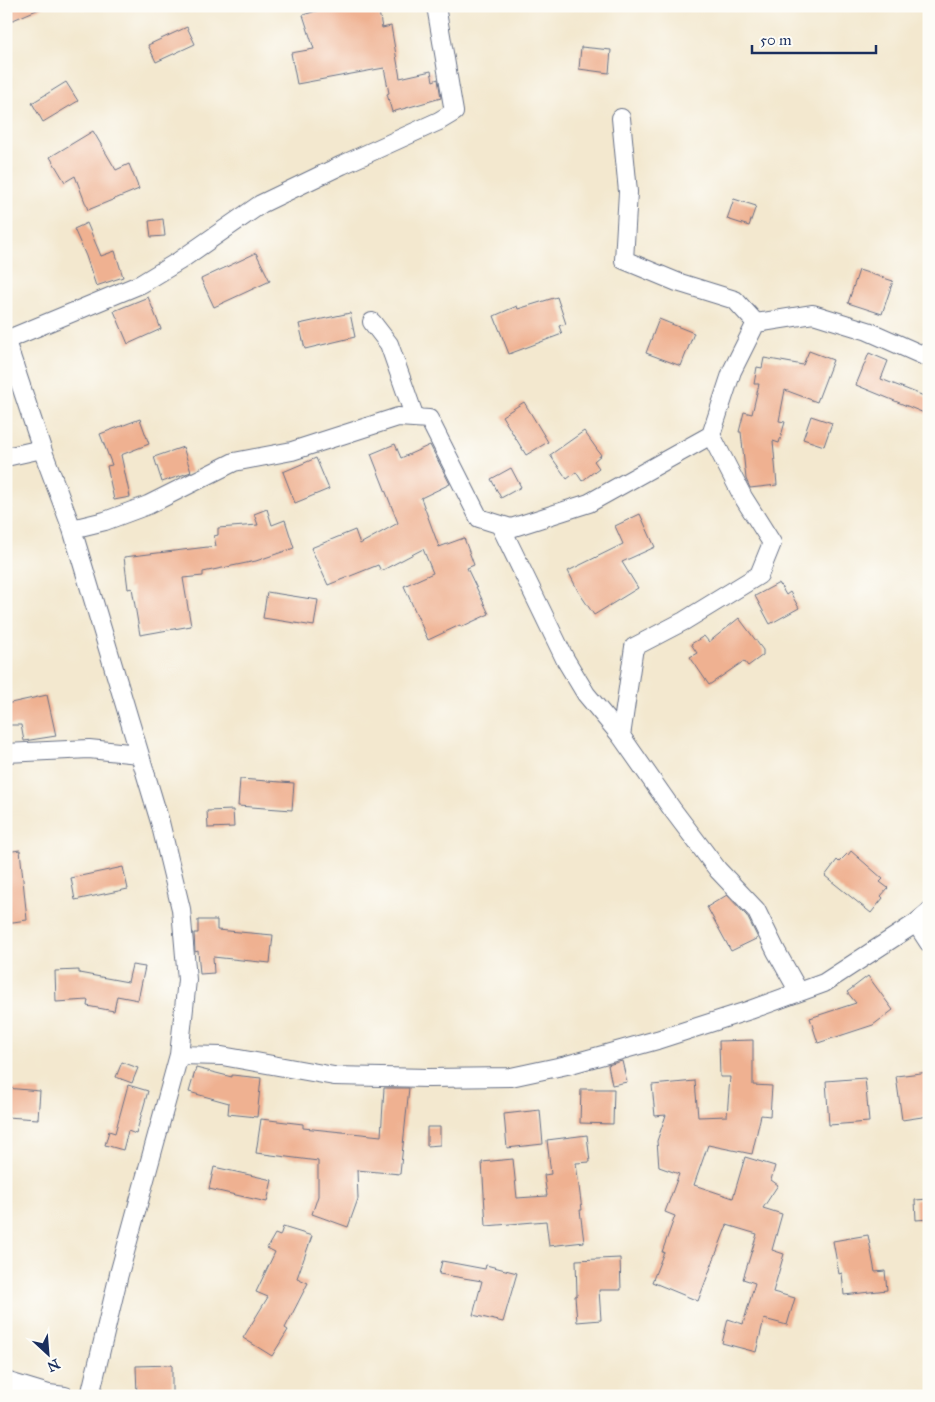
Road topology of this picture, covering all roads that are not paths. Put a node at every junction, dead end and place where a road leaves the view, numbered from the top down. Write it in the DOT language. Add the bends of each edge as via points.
graph roads {
  1 [pos="436,6"];
  2 [pos="621,118"];
  3 [pos="372,322"];
  4 [pos="756,323"];
  5 [pos="6,341"];
  6 [pos="929,358"];
  7 [pos="414,418"];
  8 [pos="712,435"];
  9 [pos="42,449"];
  10 [pos="6,457"];
  11 [pos="500,524"];
  12 [pos="72,529"];
  13 [pos="621,736"];
  14 [pos="6,753"];
  15 [pos="139,754"];
  16 [pos="922,918"];
  17 [pos="929,943"];
  18 [pos="799,992"];
  19 [pos="179,1055"];
  20 [pos="6,1381"];
  21 [pos="65,1396"];
  22 [pos="90,1396"];
  1 -- 5 [label="street" via="454,112 261,204 141,284"];
  2 -- 4 [label="street" via="628,192 624,260 677,282 735,300"];
  3 -- 7 [label="street" via="389,344"];
  4 -- 6 [label="street" via="813,314 868,331"];
  4 -- 8 [label="street" via="732,371"];
  5 -- 9 [label="street"];
  7 -- 11 [label="street" via="429,419 479,518"];
  7 -- 12 [label="street" via="398,417 292,451 234,462 148,505"];
  8 -- 11 [label="street" via="589,503 511,528"];
  8 -- 13 [label="street" via="743,497 772,543 759,575 634,647"];
  9 -- 10 [label="street"];
  9 -- 12 [label="street"];
  11 -- 13 [label="street" via="565,659 586,694"];
  12 -- 15 [label="street"];
  13 -- 18 [label="street" via="718,870 756,910"];
  14 -- 15 [label="street" via="89,749"];
  15 -- 19 [label="street" via="160,822 180,909 187,980"];
  16 -- 17 [label="street"];
  16 -- 18 [label="street" via="824,983"];
  18 -- 19 [label="street" via="657,1040 567,1066 511,1077 334,1076 222,1056"];
  19 -- 22 [label="street" via="119,1274"];
  20 -- 21 [label="street"];
}
